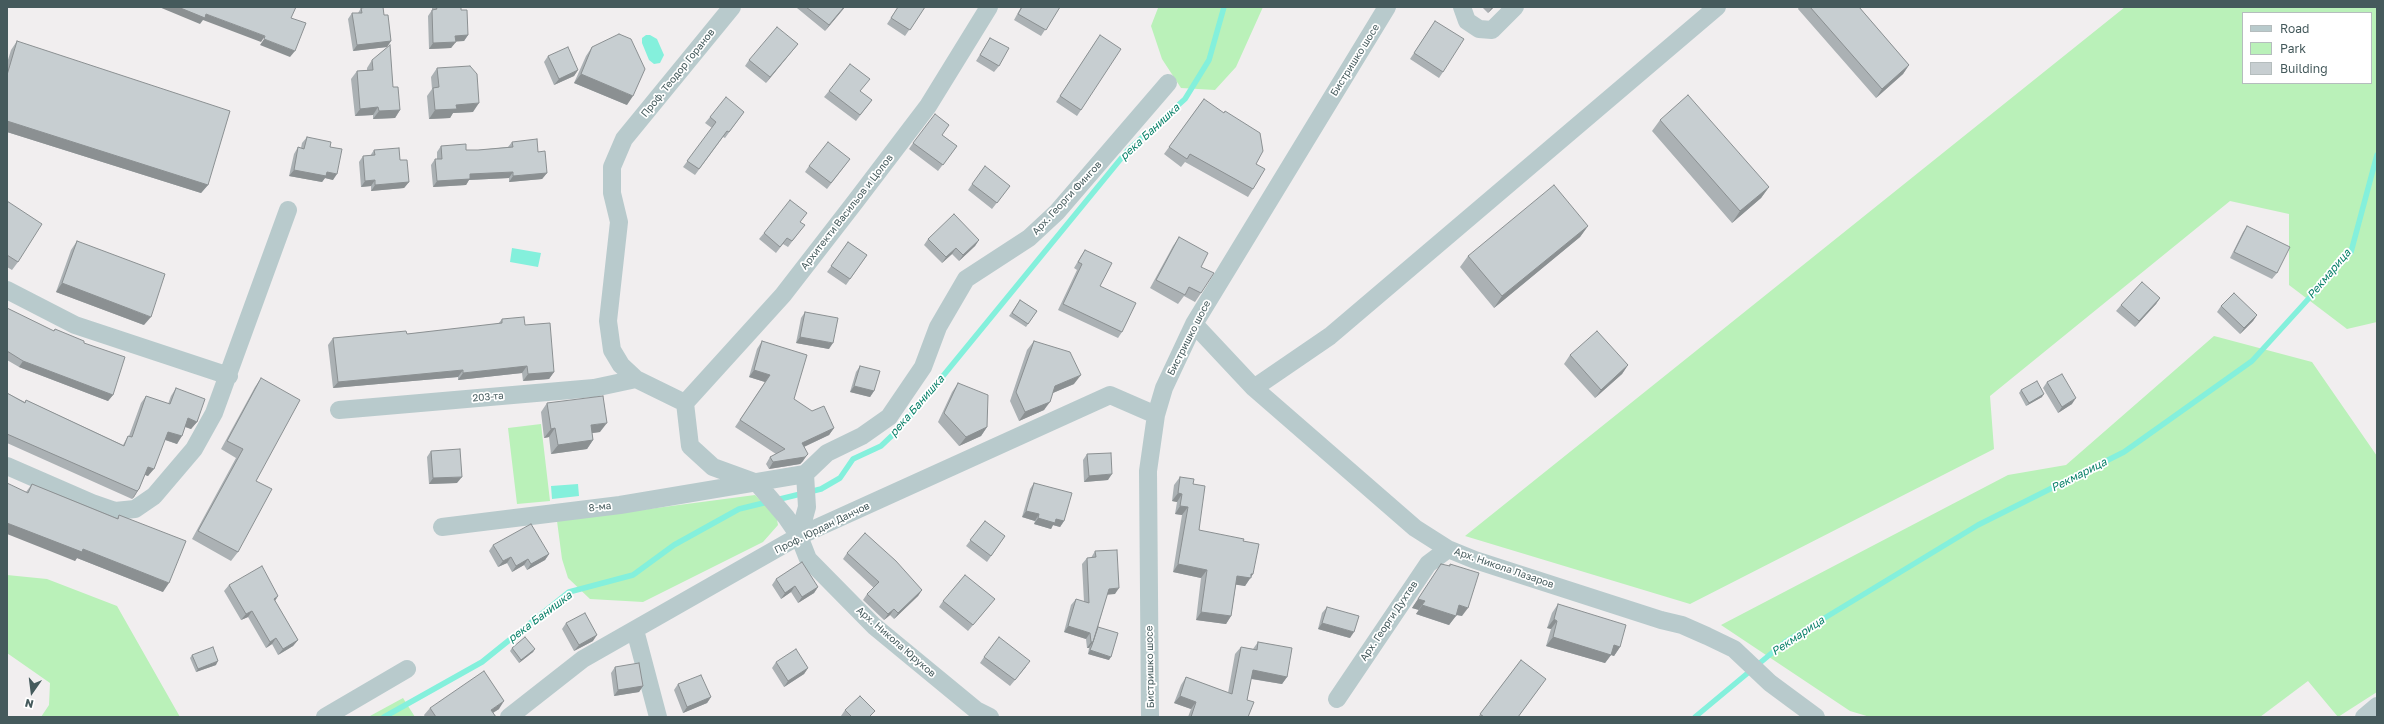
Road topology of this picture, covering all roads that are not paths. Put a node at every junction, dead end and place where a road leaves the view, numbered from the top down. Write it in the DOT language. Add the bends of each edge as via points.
graph roads {
  1 [pos="732,7"];
  2 [pos="989,7"];
  3 [pos="1387,7"];
  4 [pos="1462,7"];
  5 [pos="1515,7"];
  6 [pos="1718,7"];
  7 [pos="1168,83"];
  8 [pos="288,210"];
  9 [pos="7,290"];
  10 [pos="1194,324"];
  11 [pos="229,376"];
  12 [pos="636,379"];
  13 [pos="1254,388"];
  14 [pos="685,403"];
  15 [pos="339,410"];
  16 [pos="1156,415"];
  17 [pos="7,466"];
  18 [pos="805,474"];
  19 [pos="758,483"];
  20 [pos="442,527"];
  21 [pos="799,536"];
  22 [pos="1448,549"];
  23 [pos="635,630"];
  24 [pos="407,669"];
  25 [pos="1337,699"];
  26 [pos="2377,706"];
  27 [pos="325,717"];
  28 [pos="509,717"];
  29 [pos="658,717"];
  30 [pos="990,717"];
  31 [pos="1150,717"];
  32 [pos="1816,717"];
  33 [pos="2364,717"];
  1 -- 12 [label="street, Проф. Теодор Горанов" via="624,139 612,167 612,193 619,222 608,321 612,350 621,366"];
  2 -- 14 [label="street, Архитекти Васильов и Цолов" via="928,106 855,202 783,295"];
  3 -- 10 [label="street, Бистришко шосе"];
  4 -- 5 [label="street" via="1466,21 1479,29 1492,30"];
  6 -- 13 [label="street" via="1330,336"];
  7 -- 18 [label="street, Арх. Георги Фингов" via="1057,212 1030,238 966,279 938,327 924,367 890,417 862,436 827,453"];
  8 -- 11 [label="street"];
  9 -- 11 [label="street" via="75,325"];
  10 -- 13 [label="street, Арх. Никола Лазаров"];
  10 -- 16 [label="street, Бистришко шосе" via="1167,382"];
  11 -- 17 [label="street" via="214,413 194,449 154,496 135,509 115,511"];
  12 -- 14 [label="street, Проф. Теодор Горанов"];
  12 -- 15 [label="street, 203-та" via="594,388"];
  13 -- 22 [label="street, Арх. Никола Лазаров" via="1415,528"];
  14 -- 19 [label="street" via="690,446 713,467"];
  16 -- 21 [label="street, Проф. Юрдан Данчов" via="1110,395"];
  16 -- 31 [label="street, Бистришко шосе" via="1148,471"];
  18 -- 19 [label="street"];
  18 -- 21 [label="street" via="807,507"];
  19 -- 20 [label="street, 8-ма" via="620,505"];
  19 -- 21 [label="street, Арх. Никола Юруков"];
  21 -- 23 [label="street, Проф. Юрдан Данчов"];
  21 -- 30 [label="street, Арх. Никола Юруков" via="808,559 874,626 976,710"];
  22 -- 25 [label="street, Арх. Георги Духтев" via="1428,564"];
  22 -- 32 [label="street, Арх. Никола Лазаров" via="1475,560 1682,625 1734,649 1770,683"];
  23 -- 28 [label="street, Проф. Юрдан Данчов" via="583,659"];
  23 -- 29 [label="street"];
  24 -- 27 [label="street"];
  26 -- 33 [label="street"];
}
